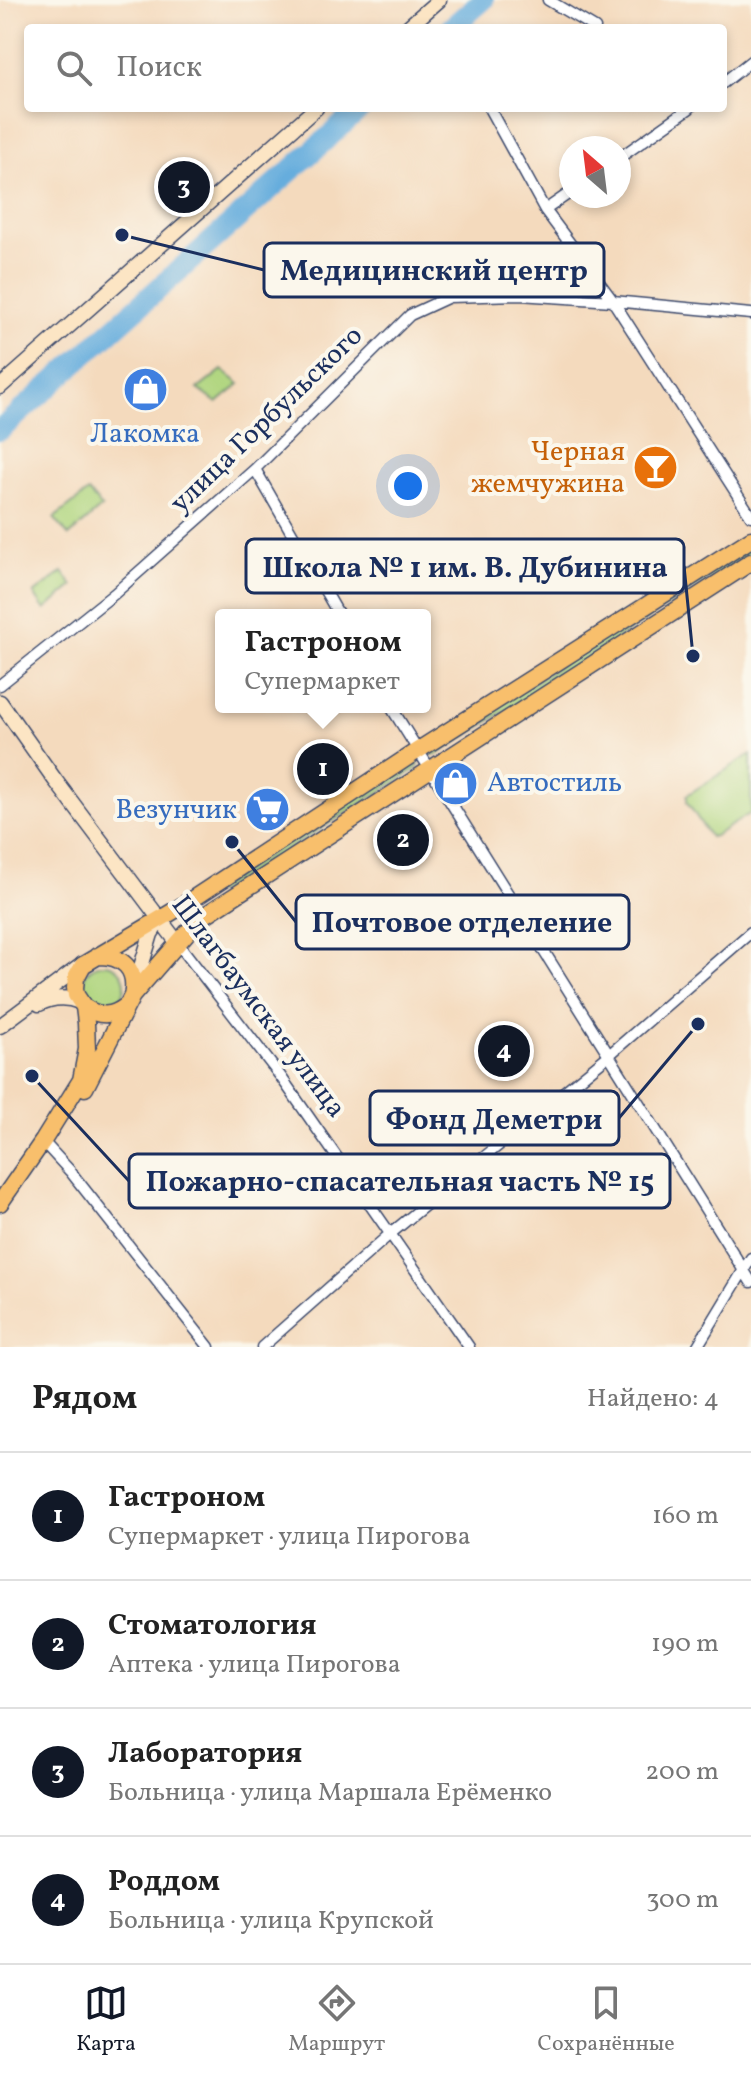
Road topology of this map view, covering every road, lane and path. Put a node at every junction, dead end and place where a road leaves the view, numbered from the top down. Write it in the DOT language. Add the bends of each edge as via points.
graph roads {
  1 [pos="439,0"];
  2 [pos="548,0"];
  3 [pos="412,24"];
  4 [pos="588,24"];
  5 [pos="751,61"];
  6 [pos="727,80"];
  7 [pos="311,112"];
  8 [pos="491,112"];
  9 [pos="682,112"];
  10 [pos="631,149"];
  11 [pos="559,200"];
  12 [pos="545,210"];
  13 [pos="613,301"];
  14 [pos="751,314"];
  15 [pos="0,387"];
  16 [pos="255,469"];
  17 [pos="751,516"];
  18 [pos="751,539"];
  19 [pos="751,562"];
  20 [pos="336,609"];
  21 [pos="0,685"];
  22 [pos="0,702"];
  23 [pos="395,713"];
  24 [pos="417,751"];
  25 [pos="429,769"];
  26 [pos="160,920"];
  27 [pos="751,932"];
  28 [pos="177,942"];
  29 [pos="92,959"];
  30 [pos="131,998"];
  31 [pos="82,1005"];
  32 [pos="5,1023"];
  33 [pos="609,1055"];
  34 [pos="84,1082"];
  35 [pos="46,1144"];
  36 [pos="0,1203"];
  37 [pos="0,1216"];
  38 [pos="390,1234"];
  39 [pos="751,1258"];
  40 [pos="744,1270"];
  41 [pos="751,1282"];
  42 [pos="209,1347"];
  43 [pos="262,1347"];
  44 [pos="469,1347"];
  45 [pos="697,1347"];
  1 -- 3 [label="street"];
  2 -- 4 [label="street"];
  5 -- 6 [label="street"];
  7 -- 15 [label="street"];
  8 -- 12 [label="street"];
  9 -- 10 [label="street"];
  11 -- 12 [label="street"];
  12 -- 13 [label="street"];
  13 -- 14 [label="street, улица Горбульского"];
  13 -- 16 [label="street, улица Горбульского" via="449,297 410,315"];
  13 -- 17 [label="street"];
  16 -- 20 [label="street"];
  16 -- 21 [label="street, улица Горбульского" via="114,594"];
  18 -- 24 [label="main road"];
  19 -- 25 [label="main road"];
  22 -- 26 [label="street, Шлагбаумская улица"];
  23 -- 24 [label="street"];
  24 -- 25 [label="street"];
  24 -- 26 [label="main road"];
  25 -- 28 [label="main road" via="199,919"];
  25 -- 33 [label="street"];
  26 -- 28 [label="street, Шлагбаумская улица"];
  26 -- 29 [label="main road"];
  26 -- 30 [label="street"];
  27 -- 33 [label="street"];
  28 -- 30 [label="main road"];
  28 -- 38 [label="street, Шлагбаумская улица" via="281,1077"];
  29 -- 30 [label="main road" via="115,956 127,966 134,983"];
  29 -- 31 [label="main road" via="76,978"];
  29 -- 32 [label="street"];
  30 -- 31 [label="main road" via="110,1015"];
  30 -- 34 [label="main road"];
  31 -- 32 [label="street" via="53,998"];
  31 -- 34 [label="main road"];
  33 -- 38 [label="street"];
  33 -- 40 [label="street"];
  34 -- 35 [label="main road"];
  35 -- 36 [label="main road"];
  35 -- 37 [label="main road"];
  35 -- 42 [label="street"];
  38 -- 43 [label="street"];
  38 -- 44 [label="street, Шлагбаумская улица"];
  39 -- 40 [label="street"];
  40 -- 41 [label="street"];
  40 -- 45 [label="street"];
}
